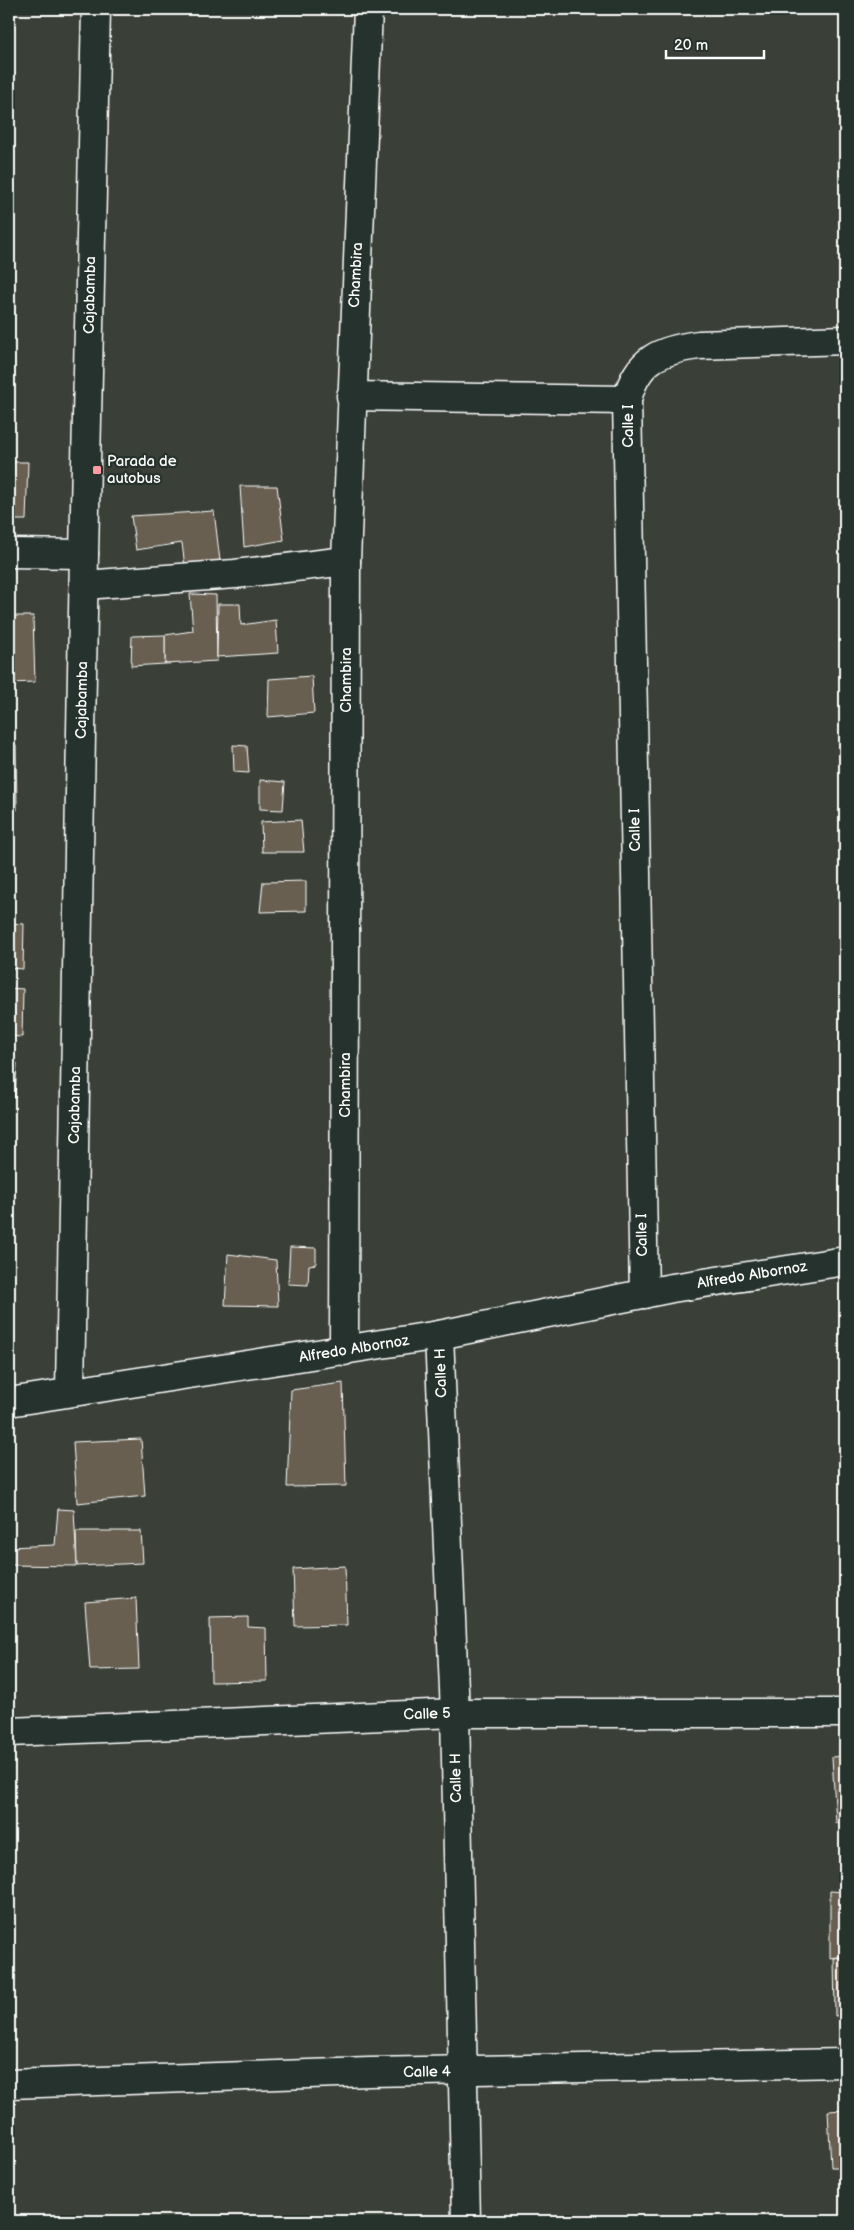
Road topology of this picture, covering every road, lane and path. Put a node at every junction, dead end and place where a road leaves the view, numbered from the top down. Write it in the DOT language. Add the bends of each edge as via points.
graph roads {
  1 [pos="96,9"];
  2 [pos="368,9"];
  3 [pos="845,340"];
  4 [pos="351,396"];
  5 [pos="627,400"];
  6 [pos="9,553"];
  7 [pos="84,554"];
  8 [pos="346,561"];
  9 [pos="84,585"];
  10 [pos="845,1261"];
  11 [pos="644,1294"];
  12 [pos="439,1335"];
  13 [pos="344,1351"];
  14 [pos="70,1391"];
  15 [pos="9,1402"];
  16 [pos="455,1713"];
  17 [pos="845,1713"];
  18 [pos="9,1732"];
  19 [pos="845,2063"];
  20 [pos="464,2071"];
  21 [pos="9,2084"];
  22 [pos="466,2221"];
  1 -- 7 [label="street, Cajabamba"];
  2 -- 4 [label="street, Chambira"];
  3 -- 5 [label="street, Calle I" via="676,348 655,355 639,370 631,383"];
  4 -- 5 [label="street"];
  4 -- 8 [label="street, Chambira"];
  5 -- 11 [label="street, Calle I"];
  6 -- 7 [label="street"];
  7 -- 9 [label="street, Cajabamba"];
  8 -- 9 [label="street" via="235,574"];
  8 -- 13 [label="street, Chambira"];
  9 -- 14 [label="street, Cajabamba"];
  10 -- 11 [label="street, Alfredo Albornoz"];
  11 -- 12 [label="street, Alfredo Albornoz"];
  12 -- 13 [label="street, Alfredo Albornoz"];
  12 -- 16 [label="street, Calle H"];
  13 -- 14 [label="street, Alfredo Albornoz"];
  14 -- 15 [label="street, Alfredo Albornoz"];
  16 -- 17 [label="street, Calle 5"];
  16 -- 18 [label="street, Calle 5"];
  16 -- 20 [label="street, Calle H"];
  19 -- 20 [label="street, Calle 4"];
  20 -- 21 [label="street, Calle 4"];
  20 -- 22 [label="street, Calle H"];
}
